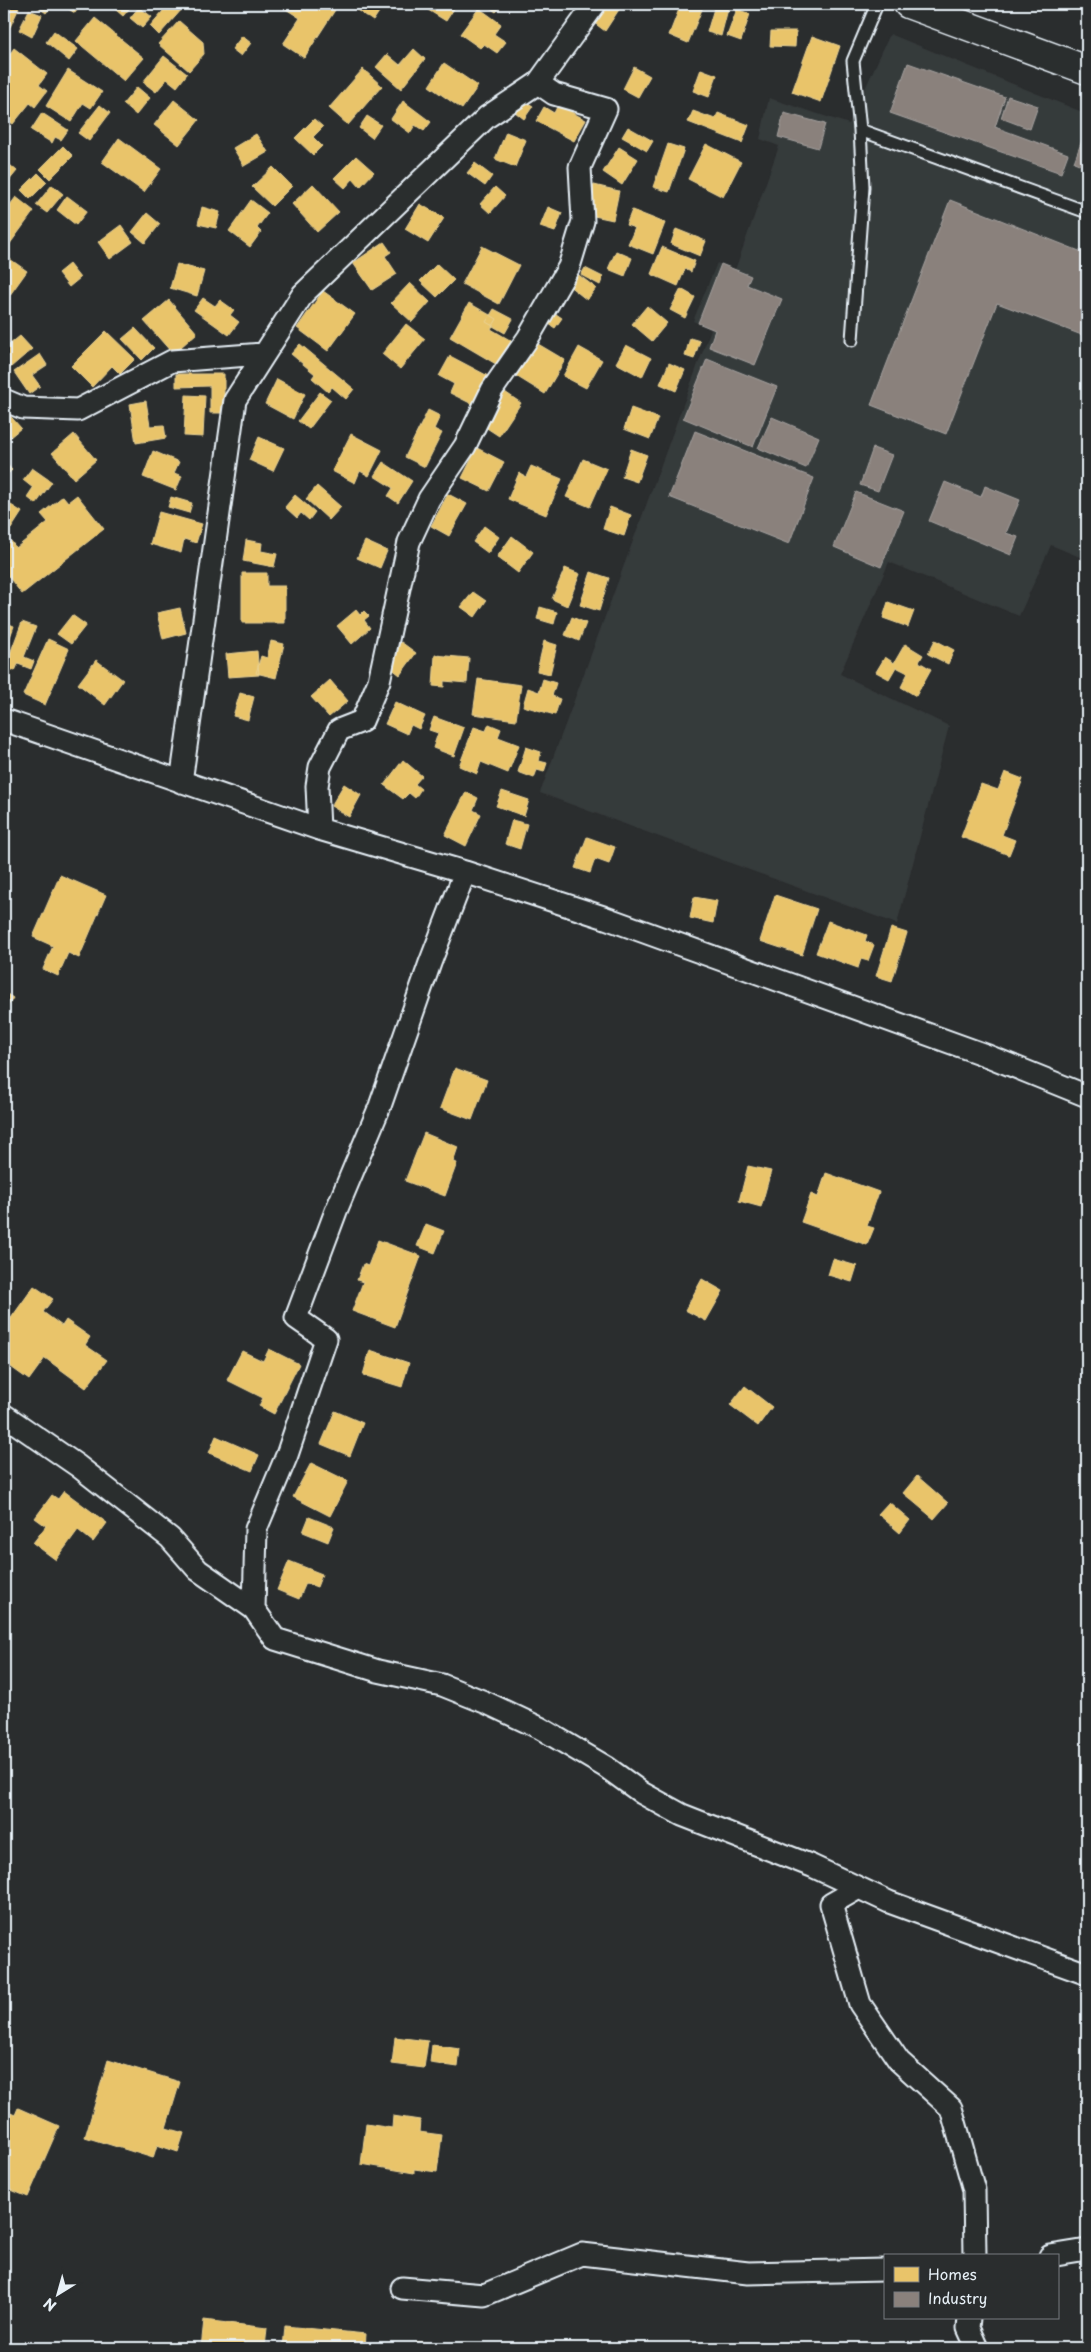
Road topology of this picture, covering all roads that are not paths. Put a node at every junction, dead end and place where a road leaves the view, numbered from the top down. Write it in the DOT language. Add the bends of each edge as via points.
graph roads {
  1 [pos="595,4"];
  2 [pos="877,4"];
  3 [pos="908,4"];
  4 [pos="1087,70"];
  5 [pos="538,83"];
  6 [pos="860,130"];
  7 [pos="1087,212"];
  8 [pos="852,340"];
  9 [pos="262,354"];
  10 [pos="4,400"];
  11 [pos="4,720"];
  12 [pos="181,782"];
  13 [pos="319,829"];
  14 [pos="465,872"];
  15 [pos="1087,1096"];
  16 [pos="4,1415"];
  17 [pos="254,1609"];
  18 [pos="860,1888"];
  19 [pos="1087,1974"];
  20 [pos="1087,2250"];
  21 [pos="974,2254"];
  22 [pos="1058,2255"];
  23 [pos="884,2270"];
  24 [pos="402,2288"];
  25 [pos="969,2320"];
  26 [pos="977,2348"];
  1 -- 5 [label="street"];
  2 -- 6 [label="lane" via="853,61"];
  3 -- 4 [label="main road"];
  5 -- 9 [label="street" via="486,117 302,294"];
  5 -- 13 [label="street" via="554,94 606,109 580,167 583,220 569,266 528,338 492,390 465,446 428,499 409,542 379,681 362,721 339,730 320,767 317,786"];
  6 -- 7 [label="lane"];
  6 -- 8 [label="lane" via="862,196"];
  9 -- 10 [label="street" via="172,361 78,410 23,408"];
  9 -- 12 [label="street" via="235,400"];
  11 -- 12 [label="street"];
  12 -- 13 [label="street"];
  13 -- 14 [label="street"];
  14 -- 15 [label="street" via="603,916 988,1056"];
  14 -- 17 [label="street" via="380,1106 296,1318 326,1339 287,1455 256,1529"];
  16 -- 17 [label="street" via="78,1466 170,1538 198,1570"];
  17 -- 18 [label="street" via="275,1639 378,1671 442,1685 487,1702 540,1728 682,1815"];
  18 -- 19 [label="street" via="889,1902"];
  18 -- 21 [label="street" via="831,1904 860,2004 899,2061 951,2108 974,2190"];
  20 -- 22 [label="street"];
  23 -- 24 [label="street" via="748,2274 582,2254 484,2295"];
  25 -- 26 [label="street" via="968,2328"];
}
